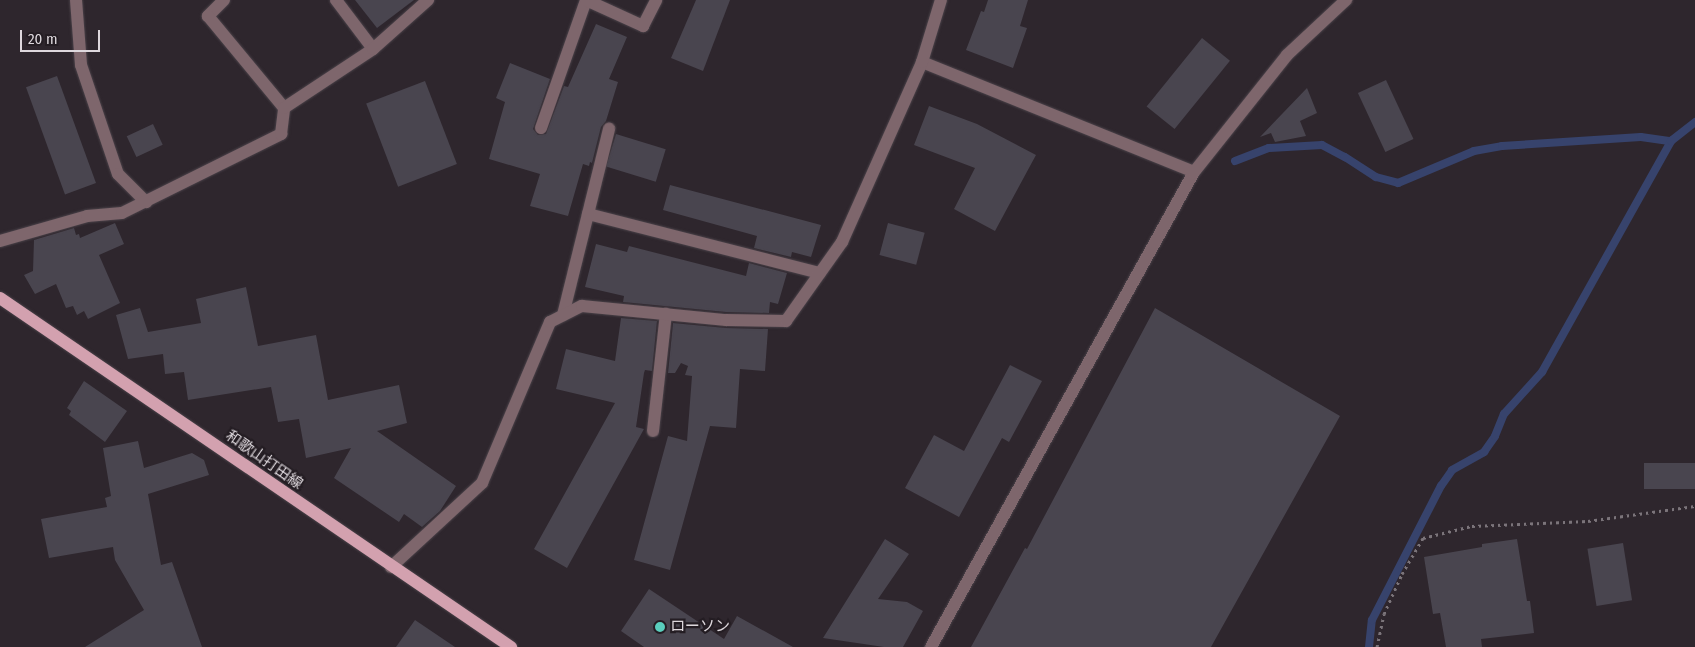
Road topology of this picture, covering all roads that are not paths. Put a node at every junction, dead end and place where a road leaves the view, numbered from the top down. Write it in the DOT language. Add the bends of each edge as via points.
graph roads {
  1 [pos="76,0"];
  2 [pos="224,0"];
  3 [pos="336,0"];
  4 [pos="428,0"];
  5 [pos="656,0"];
  6 [pos="941,0"];
  7 [pos="1346,0"];
  8 [pos="373,49"];
  9 [pos="922,62"];
  10 [pos="284,108"];
  11 [pos="541,128"];
  12 [pos="609,129"];
  13 [pos="1194,172"];
  14 [pos="146,202"];
  15 [pos="588,214"];
  16 [pos="0,241"];
  17 [pos="820,273"];
  18 [pos="0,298"];
  19 [pos="666,314"];
  20 [pos="563,316"];
  21 [pos="653,431"];
  22 [pos="391,567"];
  23 [pos="511,647"];
  24 [pos="931,647"];
  1 -- 14 [label="street" via="81,65 118,174"];
  2 -- 10 [label="street" via="208,16"];
  3 -- 8 [label="street"];
  4 -- 8 [label="street"];
  5 -- 11 [label="street" via="643,26 586,0"];
  6 -- 9 [label="street"];
  7 -- 13 [label="street" via="1287,55"];
  8 -- 10 [label="street"];
  9 -- 13 [label="street"];
  9 -- 17 [label="street" via="842,242"];
  10 -- 14 [label="street" via="281,134"];
  12 -- 15 [label="street"];
  13 -- 24 [label="street"];
  14 -- 16 [label="street" via="122,214 87,216"];
  15 -- 17 [label="street"];
  15 -- 20 [label="street"];
  17 -- 19 [label="street" via="786,320 726,320"];
  18 -- 22 [label="main road, 和歌山打田線"];
  19 -- 20 [label="street" via="582,306"];
  19 -- 21 [label="street"];
  20 -- 22 [label="street" via="550,322 482,483"];
  22 -- 23 [label="main road, 和歌山打田線"];
}
